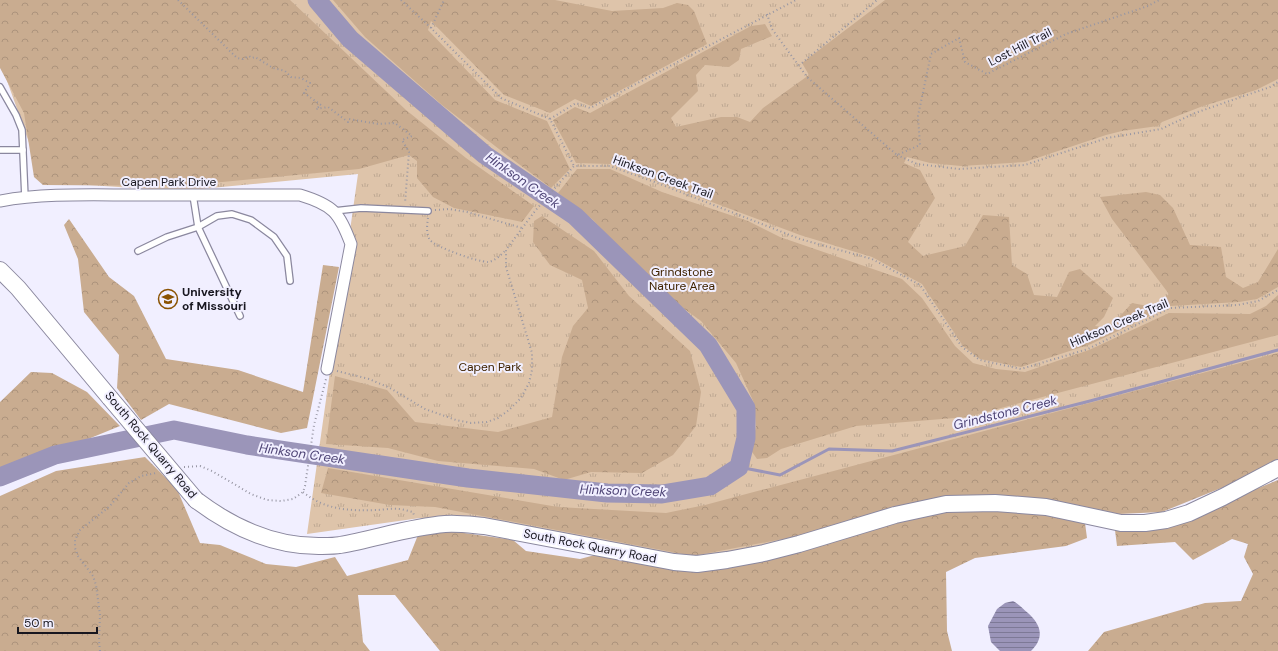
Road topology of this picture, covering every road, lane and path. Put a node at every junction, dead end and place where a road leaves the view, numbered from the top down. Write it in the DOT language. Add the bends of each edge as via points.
graph roads {
  1 [pos="178,0"];
  2 [pos="401,0"];
  3 [pos="444,0"];
  4 [pos="796,0"];
  5 [pos="877,0"];
  6 [pos="1159,0"];
  7 [pos="767,14"];
  8 [pos="431,28"];
  9 [pos="802,63"];
  10 [pos="1278,82"];
  11 [pos="0,87"];
  12 [pos="550,119"];
  13 [pos="0,150"];
  14 [pos="23,150"];
  15 [pos="897,154"];
  16 [pos="574,166"];
  17 [pos="193,195"];
  18 [pos="25,198"];
  19 [pos="0,201"];
  20 [pos="404,210"];
  21 [pos="334,211"];
  22 [pos="428,211"];
  23 [pos="198,227"];
  24 [pos="522,228"];
  25 [pos="506,250"];
  26 [pos="138,251"];
  27 [pos="3,277"];
  28 [pos="290,281"];
  29 [pos="1278,290"];
  30 [pos="240,316"];
  31 [pos="328,369"];
  32 [pos="180,468"];
  33 [pos="1278,468"];
  34 [pos="157,473"];
  35 [pos="303,492"];
  36 [pos="419,528"];
  37 [pos="100,651"];
  1 -- 20 [label="path" via="238,58 256,57 273,68 285,71 291,77 301,78 310,83 304,93 320,105 316,109 328,107 348,122 349,118 378,124 396,123 412,136 402,140 409,152"];
  2 -- 8 [label="path"];
  3 -- 8 [label="path"];
  4 -- 7 [label="path"];
  5 -- 9 [label="path"];
  6 -- 15 [label="path, Lost Hill Trail" via="1066,34 987,74 965,62 959,38 931,54 918,116 920,145"];
  7 -- 12 [label="path" via="590,108 576,103"];
  7 -- 15 [label="path" via="772,29 807,77"];
  8 -- 12 [label="path" via="501,98"];
  10 -- 15 [label="path" via="1195,113 1161,129 1107,138 1025,165 959,168 917,164"];
  11 -- 14 [label="lane" via="22,130"];
  12 -- 16 [label="path"];
  13 -- 14 [label="lane"];
  14 -- 18 [label="lane"];
  16 -- 24 [label="path"];
  16 -- 29 [label="path, Hinkson Creek Trail" via="610,166 800,239 872,259 920,285 962,347 980,360 1021,369 1088,349 1170,308 1245,304 1258,301"];
  17 -- 18 [label="street, Capen Park Drive"];
  17 -- 21 [label="street, Capen Park Drive" via="300,195 317,200"];
  17 -- 23 [label="lane"];
  18 -- 19 [label="street, Capen Park Drive"];
  20 -- 21 [label="lane" via="360,208"];
  20 -- 22 [label="lane"];
  21 -- 31 [label="street" via="344,226 351,244"];
  22 -- 24 [label="path" via="455,210"];
  22 -- 25 [label="path" via="427,230 429,239 435,244 486,262 493,261"];
  23 -- 26 [label="lane" via="167,237"];
  23 -- 28 [label="lane" via="217,216 232,214 251,220 274,237 287,256"];
  23 -- 30 [label="lane"];
  24 -- 25 [label="path"];
  25 -- 31 [label="path" via="506,267 532,353 529,383 521,398 510,410 487,422 471,423 456,420 425,409 369,379"];
  27 -- 36 [label="street, South Rock Quarry Road, bridge" via="196,500 221,517 268,540 311,546 339,546"];
  31 -- 35 [label="path" via="317,407"];
  32 -- 35 [label="path" via="200,466 267,500 293,499"];
  33 -- 36 [label="street, South Rock Quarry Road" via="1196,510 1166,520 1121,523 1046,507 995,503 946,504 896,515 764,553 697,564 674,562 484,526 446,524"];
  34 -- 37 [label="path" via="141,476 129,483 110,506 80,530 75,540 78,556 94,576 100,615"];
  35 -- 36 [label="path" via="328,507 356,510 397,508 413,512"];
}
